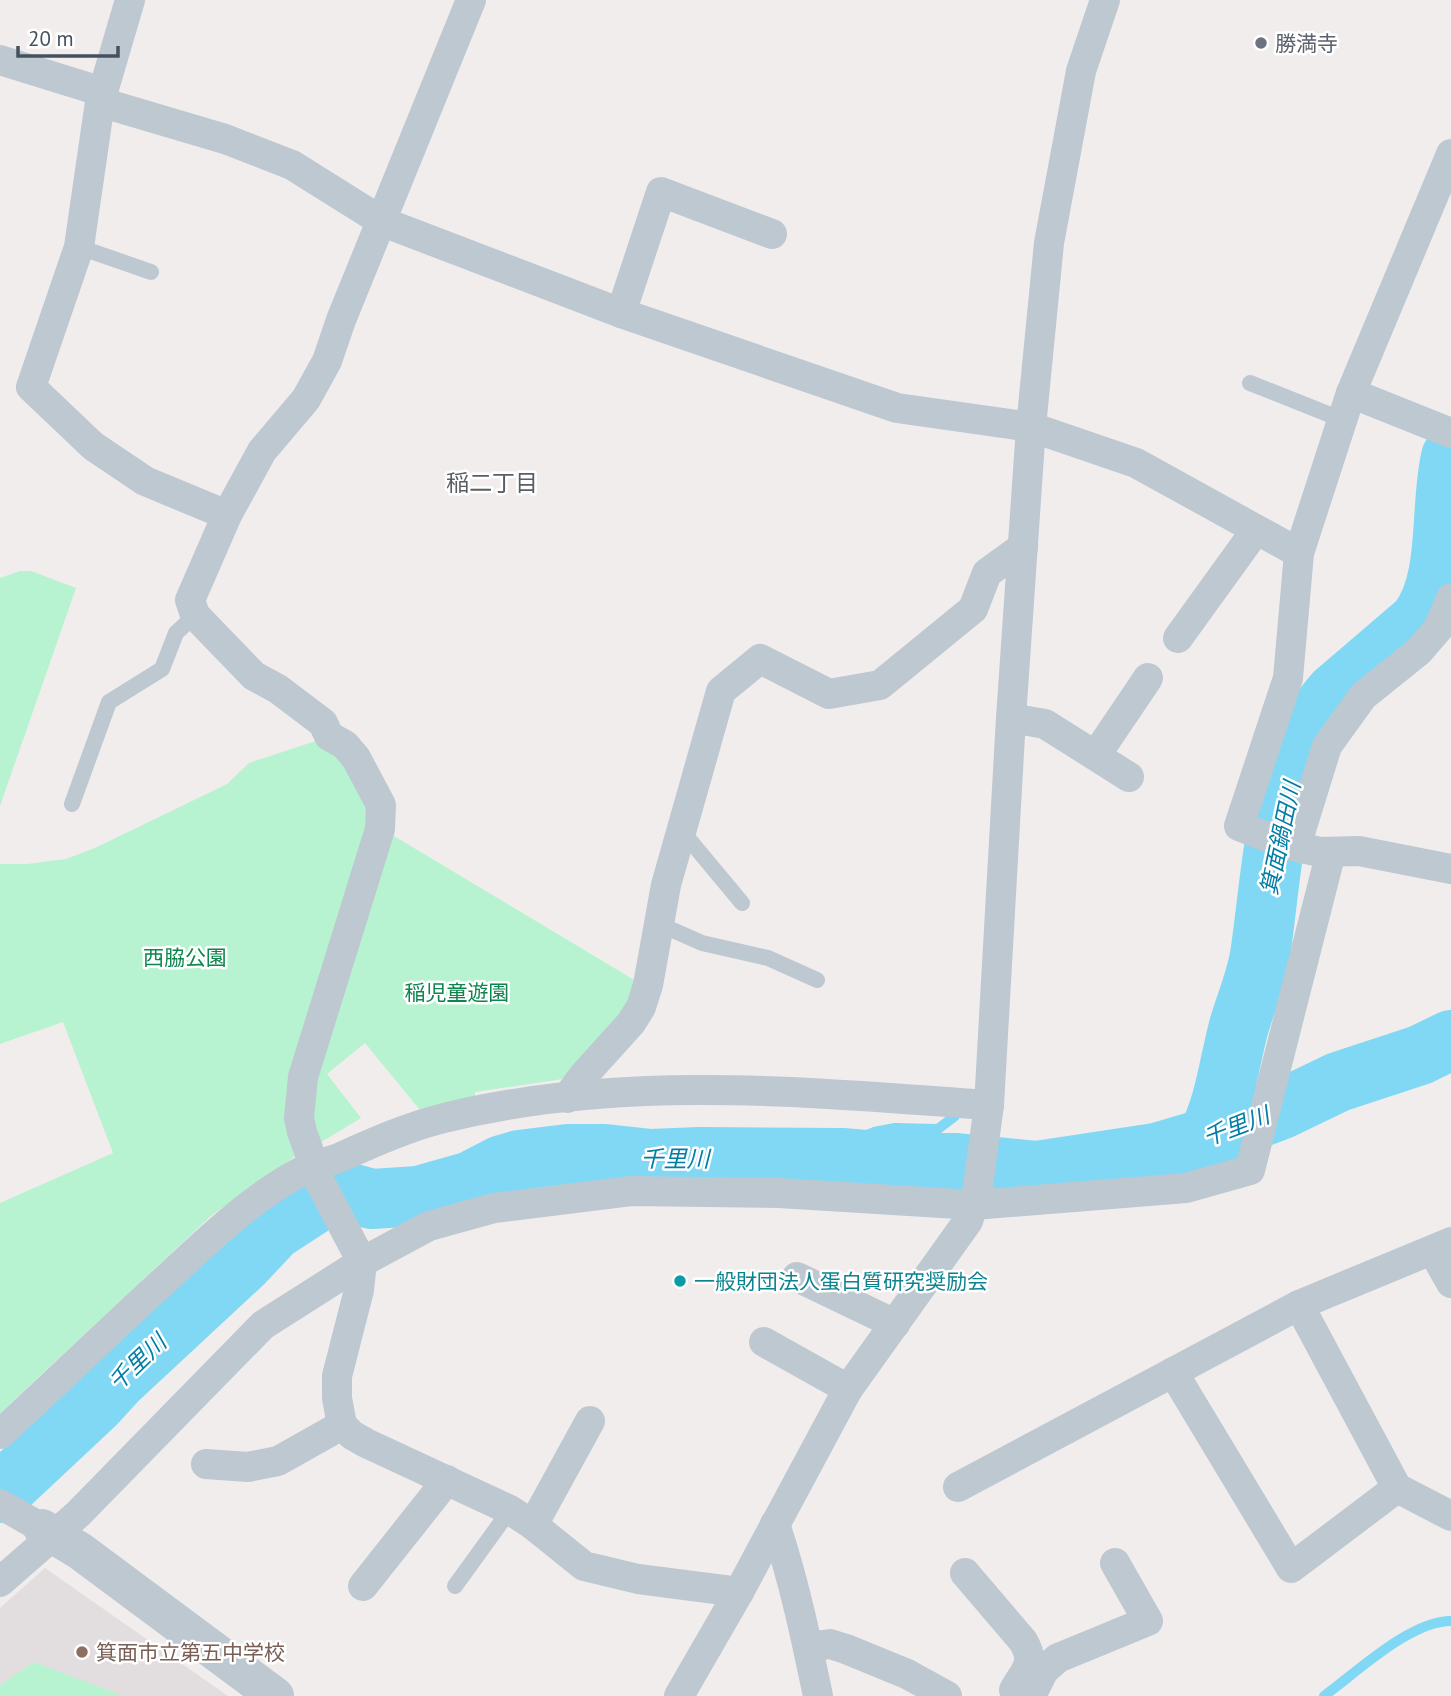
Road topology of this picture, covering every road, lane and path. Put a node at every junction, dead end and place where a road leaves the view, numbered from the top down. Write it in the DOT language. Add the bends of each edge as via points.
graph roads {
  1 [pos="130,0"];
  2 [pos="471,0"];
  3 [pos="1105,0"];
  4 [pos="0,60"];
  5 [pos="101,97"];
  6 [pos="1451,154"];
  7 [pos="383,222"];
  8 [pos="772,234"];
  9 [pos="79,247"];
  10 [pos="151,272"];
  11 [pos="621,313"];
  12 [pos="1250,383"];
  13 [pos="1347,407"];
  14 [pos="1031,427"];
  15 [pos="1445,431"];
  16 [pos="227,515"];
  17 [pos="1256,530"];
  18 [pos="1023,547"];
  19 [pos="1299,553"];
  20 [pos="1451,598"];
  21 [pos="195,615"];
  22 [pos="1178,638"];
  23 [pos="1148,678"];
  24 [pos="1011,718"];
  25 [pos="1096,755"];
  26 [pos="1129,777"];
  27 [pos="72,804"];
  28 [pos="681,831"];
  29 [pos="1292,845"];
  30 [pos="1331,852"];
  31 [pos="1451,869"];
  32 [pos="742,903"];
  33 [pos="659,924"];
  34 [pos="817,981"];
  35 [pos="567,1098"];
  36 [pos="988,1108"];
  37 [pos="317,1174"];
  38 [pos="975,1199"];
  39 [pos="1442,1247"];
  40 [pos="359,1256"];
  41 [pos="797,1278"];
  42 [pos="1451,1283"];
  43 [pos="1299,1305"];
  44 [pos="895,1324"];
  45 [pos="764,1342"];
  46 [pos="1173,1371"];
  47 [pos="848,1389"];
  48 [pos="590,1421"];
  49 [pos="342,1425"];
  50 [pos="0,1434"];
  51 [pos="206,1464"];
  52 [pos="447,1480"];
  53 [pos="958,1487"];
  54 [pos="1397,1488"];
  55 [pos="0,1504"];
  56 [pos="1451,1516"];
  57 [pos="522,1517"];
  58 [pos="775,1524"];
  59 [pos="48,1532"];
  60 [pos="1115,1563"];
  61 [pos="965,1573"];
  62 [pos="0,1582"];
  63 [pos="363,1586"];
  64 [pos="455,1586"];
  65 [pos="738,1592"];
  66 [pos="808,1647"];
  67 [pos="275,1696"];
  68 [pos="679,1696"];
  69 [pos="818,1696"];
  70 [pos="947,1696"];
  71 [pos="1011,1696"];
  72 [pos="1031,1696"];
  1 -- 5 [label="street"];
  2 -- 7 [label="street"];
  3 -- 14 [label="street" via="1081,71 1049,243"];
  4 -- 5 [label="street"];
  5 -- 7 [label="street" via="292,165"];
  5 -- 9 [label="street"];
  6 -- 13 [label="street"];
  7 -- 11 [label="street"];
  7 -- 16 [label="street" via="327,361 306,400 262,451"];
  8 -- 11 [label="street" via="661,192"];
  9 -- 10 [label="lane"];
  9 -- 16 [label="street" via="31,387 93,446 145,481"];
  11 -- 14 [label="street" via="897,408"];
  12 -- 13 [label="lane"];
  13 -- 15 [label="street"];
  13 -- 19 [label="street"];
  14 -- 17 [label="street" via="1136,463"];
  14 -- 18 [label="street"];
  16 -- 21 [label="street" via="190,600"];
  17 -- 19 [label="street"];
  17 -- 22 [label="street"];
  18 -- 24 [label="street"];
  18 -- 28 [label="street" via="987,573 973,609 880,685 829,694 760,659 721,691"];
  19 -- 29 [label="street" via="1288,678 1239,826"];
  20 -- 29 [label="street" via="1431,637 1363,696 1327,746"];
  21 -- 27 [label="lane" via="176,633 162,669 109,702"];
  21 -- 37 [label="street" via="254,676 305,709 323,723 329,736 345,745 381,805 380,828 303,1077 299,1118"];
  23 -- 25 [label="street"];
  24 -- 25 [label="street" via="1045,724"];
  24 -- 36 [label="street"];
  25 -- 26 [label="street"];
  28 -- 32 [label="lane"];
  28 -- 33 [label="street"];
  29 -- 30 [label="street"];
  30 -- 31 [label="street" via="1359,851"];
  30 -- 38 [label="street" via="1250,1170 1186,1188"];
  33 -- 34 [label="lane" via="702,943 768,958"];
  33 -- 35 [label="street" via="641,1007"];
  35 -- 36 [label="street" via="736,1090"];
  35 -- 37 [label="street" via="443,1118 386,1137"];
  36 -- 38 [label="street"];
  37 -- 40 [label="street"];
  37 -- 50 [label="street" via="306,1169 224,1227"];
  38 -- 40 [label="street" via="631,1191 494,1208 429,1226"];
  38 -- 44 [label="street" via="968,1222"];
  39 -- 42 [label="street"];
  39 -- 43 [label="street"];
  40 -- 49 [label="street" via="359,1290 337,1376"];
  40 -- 59 [label="street" via="263,1325 79,1514"];
  41 -- 44 [label="street"];
  43 -- 46 [label="street"];
  43 -- 54 [label="street"];
  44 -- 47 [label="street"];
  45 -- 47 [label="street"];
  46 -- 53 [label="street"];
  46 -- 54 [label="street" via="1291,1568"];
  47 -- 58 [label="street"];
  48 -- 57 [label="street"];
  49 -- 51 [label="street" via="278,1461 248,1467"];
  49 -- 52 [label="street" via="366,1443"];
  52 -- 57 [label="street"];
  52 -- 63 [label="street"];
  54 -- 56 [label="street"];
  55 -- 59 [label="street"];
  57 -- 64 [label="lane"];
  57 -- 65 [label="street" via="584,1566 638,1579"];
  58 -- 65 [label="street"];
  58 -- 66 [label="street"];
  59 -- 62 [label="street"];
  59 -- 67 [label="street"];
  60 -- 72 [label="street" via="1149,1621 1058,1658 1044,1670"];
  61 -- 71 [label="street" via="1030,1653 1031,1660"];
  65 -- 68 [label="street"];
  66 -- 69 [label="street"];
  66 -- 70 [label="street" via="830,1644 846,1649"];
}
